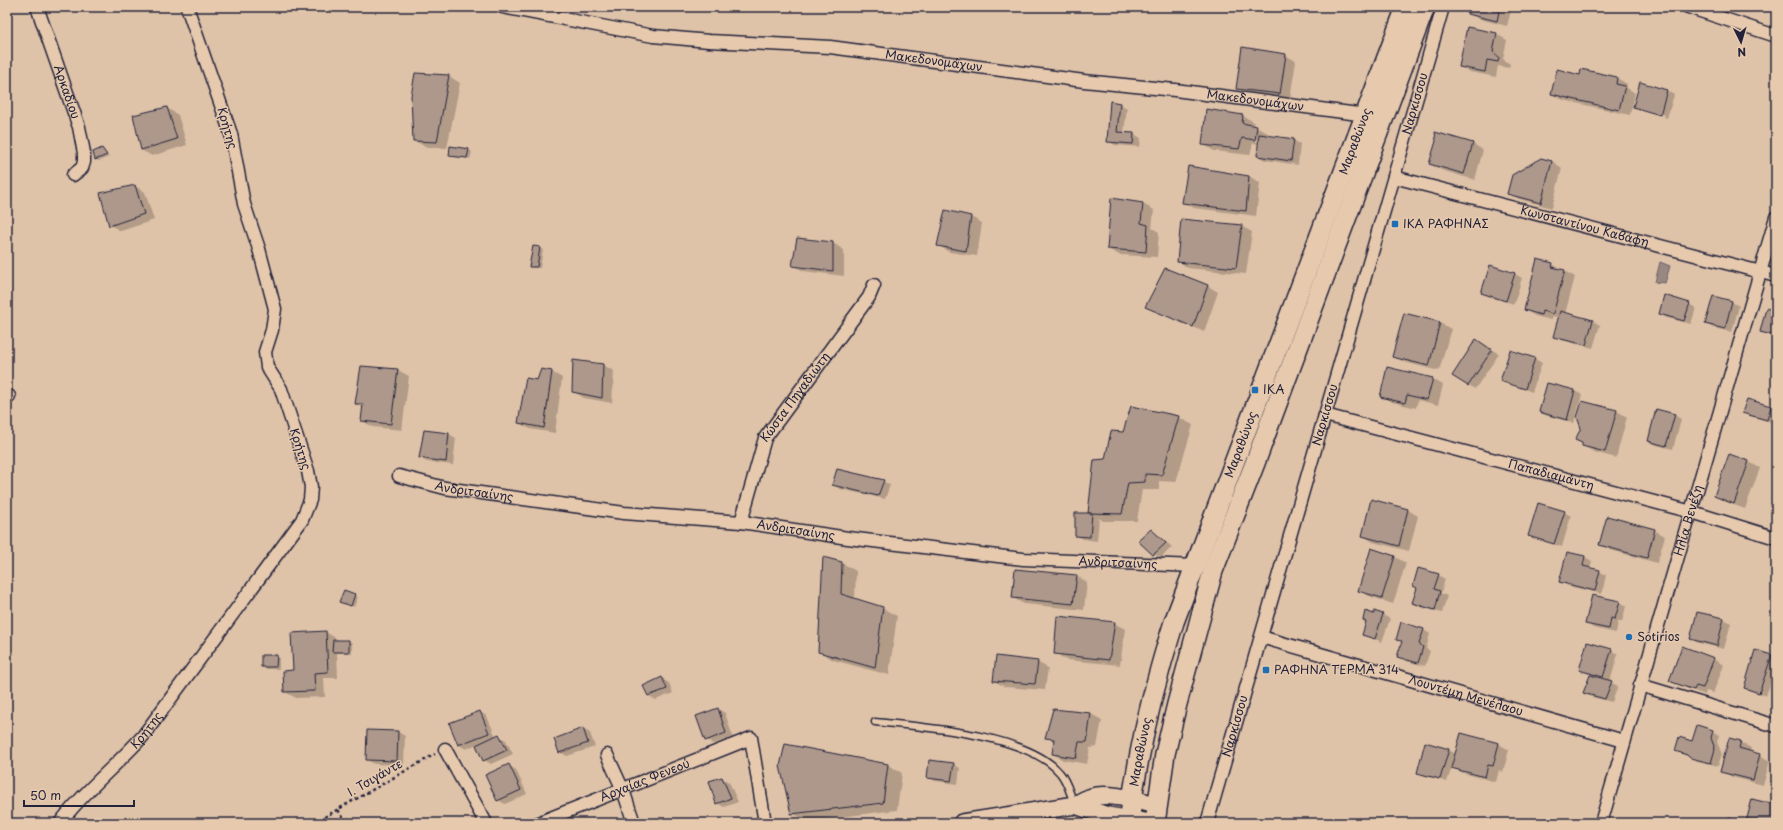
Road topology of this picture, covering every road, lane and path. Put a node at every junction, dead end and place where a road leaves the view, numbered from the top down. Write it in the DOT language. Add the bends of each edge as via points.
graph roads {
  1 [pos="37,7"];
  2 [pos="188,7"];
  3 [pos="502,7"];
  4 [pos="1406,7"];
  5 [pos="1426,7"];
  6 [pos="1443,7"];
  7 [pos="1688,7"];
  8 [pos="1776,36"];
  9 [pos="1366,115"];
  10 [pos="73,175"];
  11 [pos="1394,177"];
  12 [pos="1776,217"];
  13 [pos="1760,272"];
  14 [pos="1776,276"];
  15 [pos="874,285"];
  16 [pos="1325,414"];
  17 [pos="400,476"];
  18 [pos="1692,512"];
  19 [pos="741,522"];
  20 [pos="1776,538"];
  21 [pos="1195,566"];
  22 [pos="1261,637"];
  23 [pos="1640,685"];
  24 [pos="875,722"];
  25 [pos="1776,726"];
  26 [pos="1624,741"];
  27 [pos="445,748"];
  28 [pos="607,755"];
  29 [pos="623,790"];
  30 [pos="1132,799"];
  31 [pos="1075,805"];
  32 [pos="338,810"];
  33 [pos="1156,814"];
  34 [pos="1129,821"];
  35 [pos="60,823"];
  36 [pos="314,823"];
  37 [pos="347,823"];
  38 [pos="486,823"];
  39 [pos="538,823"];
  40 [pos="634,823"];
  41 [pos="765,823"];
  42 [pos="962,823"];
  43 [pos="1150,823"];
  44 [pos="1207,823"];
  45 [pos="1601,823"];
  1 -- 10 [label="street, Αρκαδίου" via="79,127 84,162 82,168"];
  2 -- 35 [label="street, Κρήτης" via="231,134 244,204 260,249 272,296 275,319 265,352 267,367 281,389 308,471 310,500 302,520 143,736"];
  3 -- 9 [label="street, Μακεδονομάχων" via="653,36 830,47"];
  4 -- 9 [label="main road, Μαραθώνος"];
  5 -- 33 [label="main road, Μαραθώνος" via="1272,420 1212,571 1165,754"];
  6 -- 11 [label="street, Ναρκίσσου"];
  7 -- 8 [label="street"];
  9 -- 21 [label="main road, Μαραθώνος"];
  11 -- 13 [label="street, Κωνσταντίνου Καβάφη"];
  11 -- 16 [label="street, Ναρκίσσου"];
  12 -- 13 [label="street, Ηλία Βενέζη"];
  13 -- 14 [label="street, Κωνσταντίνου Καβάφη"];
  13 -- 18 [label="street, Ηλία Βενέζη"];
  15 -- 19 [label="street, Κώστα Πηγαδιώτη" via="869,297 765,438"];
  16 -- 18 [label="street, Παπαδιαμάντη"];
  16 -- 22 [label="street, Ναρκίσσου"];
  17 -- 19 [label="street, Ανδριτσαίνης" via="445,488 624,513"];
  18 -- 20 [label="street, Παπαδιαμάντη"];
  18 -- 23 [label="street, Ηλία Βενέζη"];
  19 -- 21 [label="street, Ανδριτσαίνης" via="1023,559"];
  21 -- 30 [label="main road, Μαραθώνος" via="1152,694 1136,766"];
  22 -- 26 [label="street, Λουντέμη Μενέλαου"];
  22 -- 44 [label="street, Ναρκίσσου"];
  23 -- 25 [label="street"];
  23 -- 26 [label="street, Ηλία Βενέζη"];
  24 -- 31 [label="lane" via="945,729 1010,744 1038,754 1061,773"];
  26 -- 45 [label="street, Ηλία Βενέζη"];
  27 -- 32 [label="path, Ι. Τσιγάντε"];
  27 -- 38 [label="street"];
  28 -- 29 [label="street"];
  29 -- 39 [label="street, Αρχαίας Φενεού"];
  29 -- 40 [label="street"];
  29 -- 41 [label="street, Αρχαίας Φενεού" via="751,738"];
  30 -- 31 [label="street" via="1097,797"];
  30 -- 33 [label="street"];
  30 -- 34 [label="main road, Μαραθώνος"];
  31 -- 34 [label="street"];
  31 -- 42 [label="street"];
  32 -- 36 [label="path, Ι. Τσιγάντε"];
  32 -- 37 [label="path"];
  34 -- 43 [label="street"];
}
